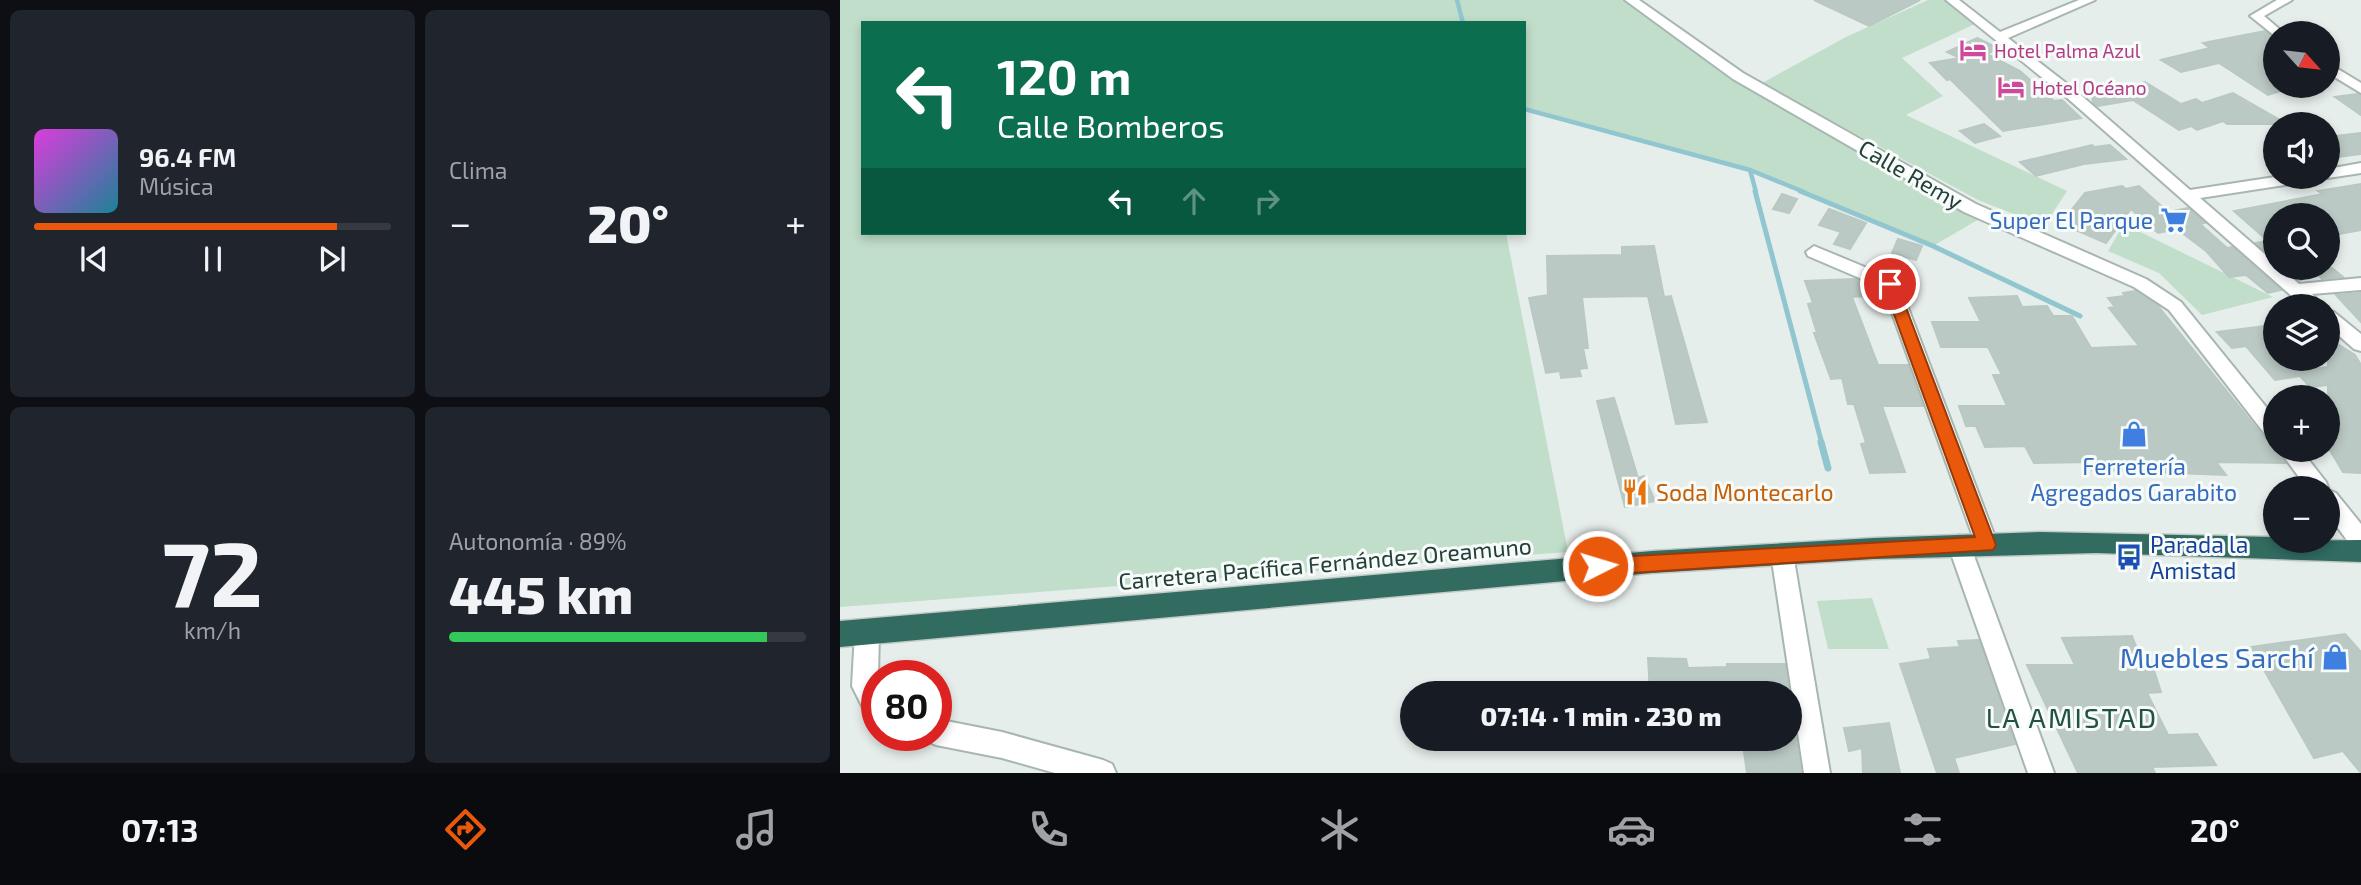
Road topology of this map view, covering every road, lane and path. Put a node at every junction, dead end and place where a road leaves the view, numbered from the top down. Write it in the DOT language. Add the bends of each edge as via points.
graph roads {
  1 [pos="1631,0"];
  2 [pos="1952,0"];
  3 [pos="2089,0"];
  4 [pos="2286,0"];
  5 [pos="2263,21"];
  6 [pos="1999,37"];
  7 [pos="2340,75"];
  8 [pos="2361,89"];
  9 [pos="2361,168"];
  10 [pos="2340,171"];
  11 [pos="2263,183"];
  12 [pos="2187,195"];
  13 [pos="1814,253"];
  14 [pos="2361,284"];
  15 [pos="2294,290"];
  16 [pos="2299,294"];
  17 [pos="2340,327"];
  18 [pos="2361,344"];
  19 [pos="2263,417"];
  20 [pos="2298,462"];
  21 [pos="2310,476"];
  22 [pos="2340,514"];
  23 [pos="2361,541"];
  24 [pos="1959,545"];
  25 [pos="1987,545"];
  26 [pos="2361,551"];
  27 [pos="1782,554"];
  28 [pos="867,632"];
  29 [pos="840,634"];
  30 [pos="865,660"];
  31 [pos="952,735"];
  32 [pos="1103,773"];
  33 [pos="1817,773"];
  34 [pos="2041,773"];
  1 -- 19 [label="street, Calle Remy" via="1738,76 1970,208 2140,283 2175,306"];
  2 -- 6 [label="street"];
  3 -- 6 [label="street"];
  4 -- 5 [label="street" via="2256,16"];
  6 -- 12 [label="street"];
  7 -- 8 [label="street"];
  9 -- 10 [label="street"];
  11 -- 12 [label="street"];
  12 -- 15 [label="street"];
  13 -- 25 [label="street" via="1890,284"];
  14 -- 15 [label="street"];
  15 -- 16 [label="street"];
  17 -- 18 [label="street"];
  20 -- 21 [label="street"];
  22 -- 23 [label="street"];
  24 -- 25 [label="highway, Carretera Pacífica Fernández Oreamuno"];
  24 -- 27 [label="highway, Carretera Pacífica Fernández Oreamuno"];
  24 -- 34 [label="street"];
  25 -- 26 [label="highway, Carretera Pacífica Fernández Oreamuno" via="2097,542"];
  27 -- 28 [label="highway, Carretera Pacífica Fernández Oreamuno"];
  27 -- 33 [label="street"];
  28 -- 29 [label="highway, Carretera Pacífica Fernández Oreamuno"];
  28 -- 30 [label="street"];
  31 -- 32 [label="street"];
}
